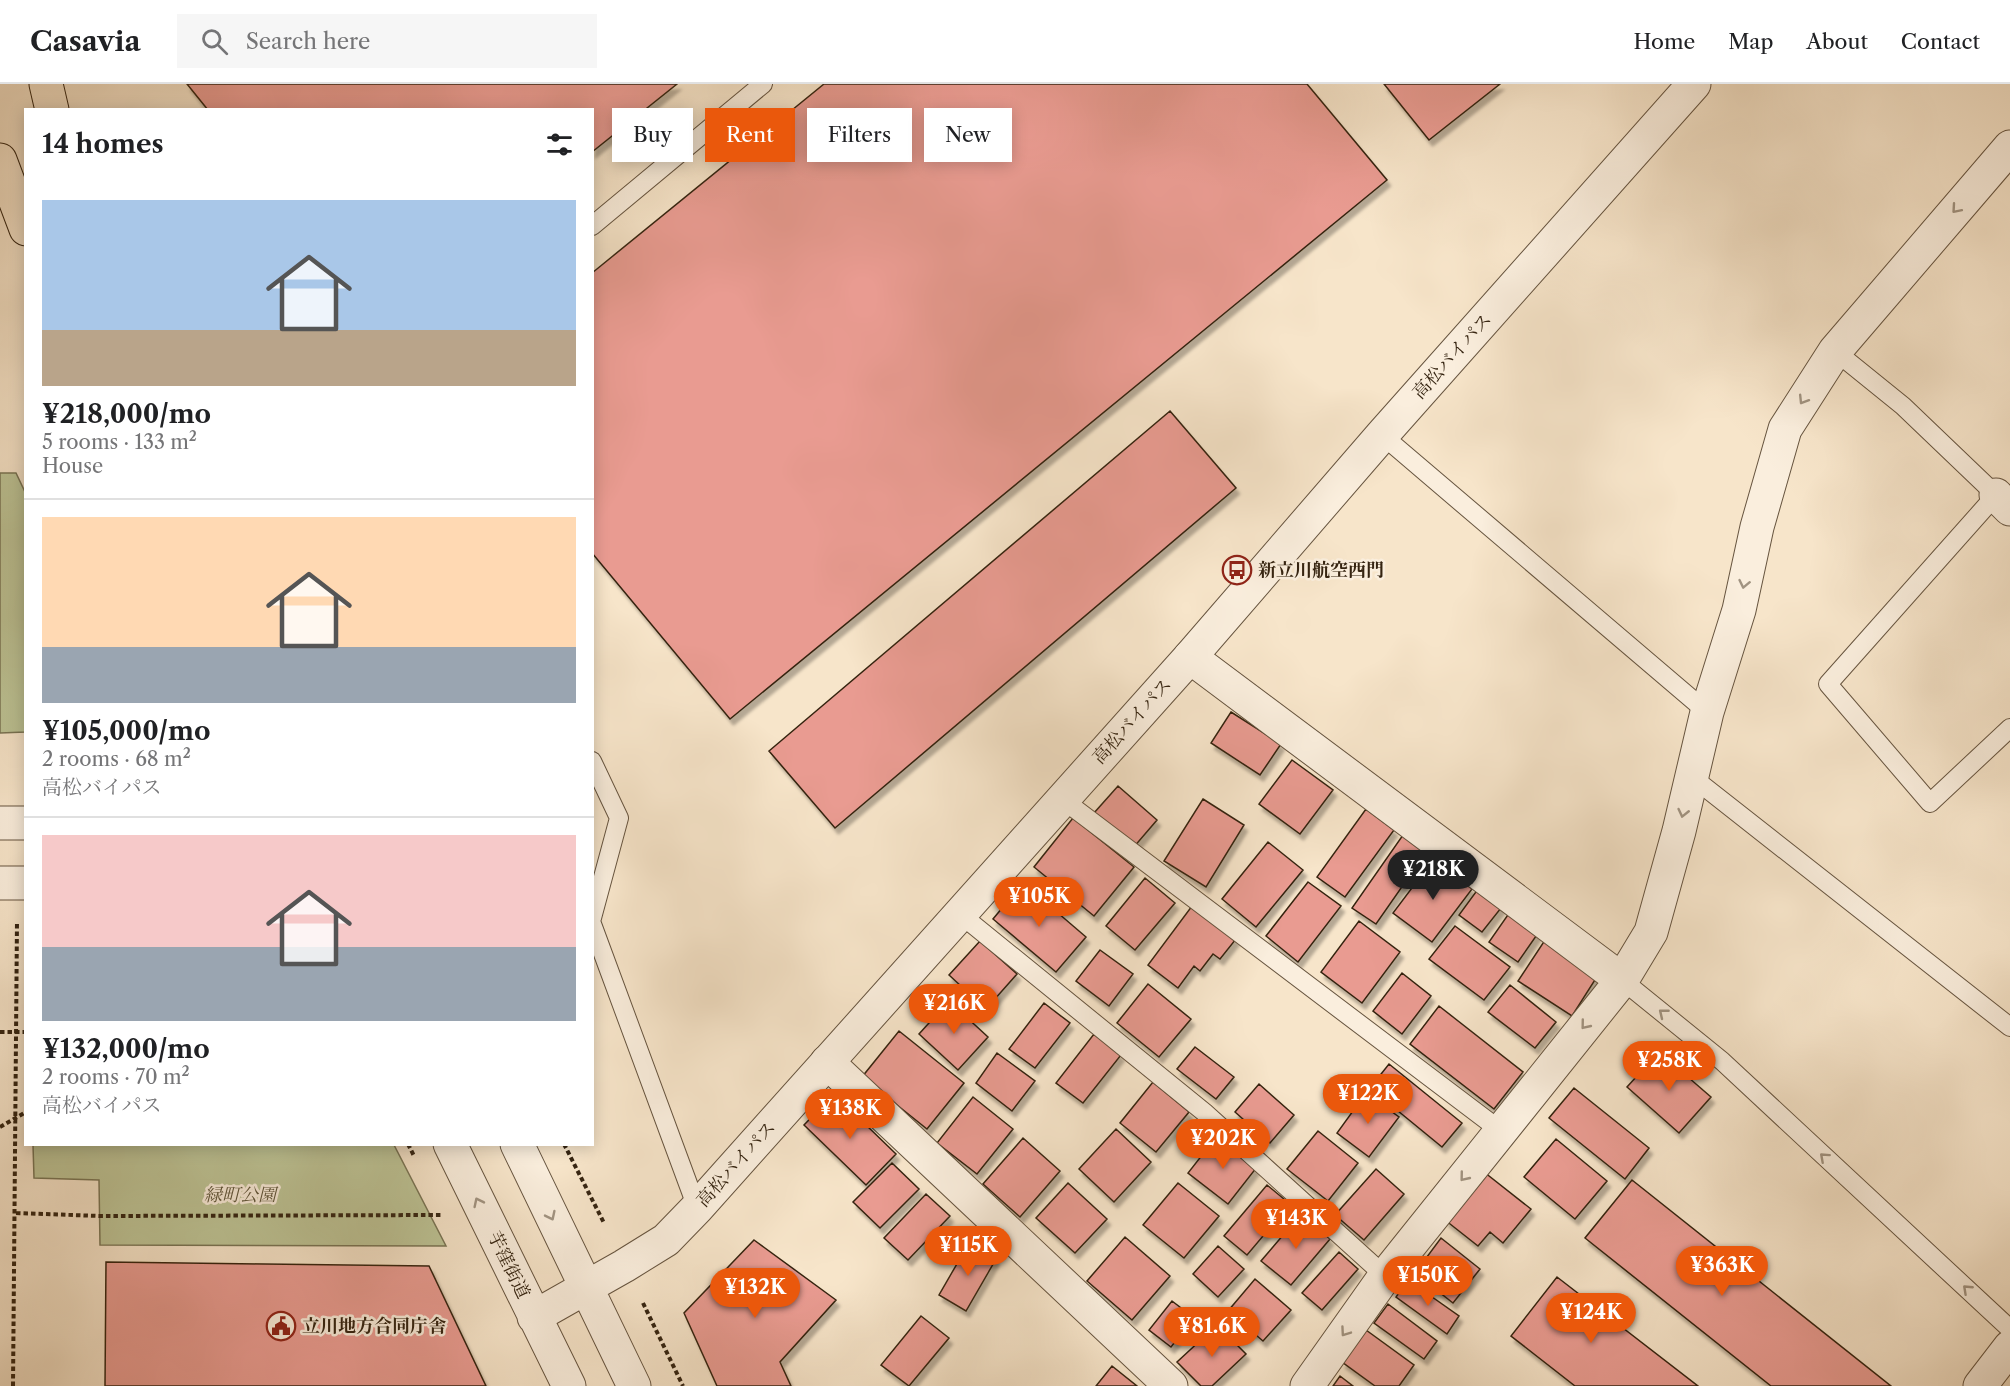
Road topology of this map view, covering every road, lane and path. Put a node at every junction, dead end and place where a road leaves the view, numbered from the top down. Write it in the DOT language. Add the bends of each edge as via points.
graph roads {
  1 [pos="46,84"];
  2 [pos="763,84"];
  3 [pos="1694,84"];
  4 [pos="52,108"];
  5 [pos="0,160"];
  6 [pos="2005,163"];
  7 [pos="24,224"];
  8 [pos="594,224"];
  9 [pos="1834,351"];
  10 [pos="1382,435"];
  11 [pos="2003,502"];
  12 [pos="1190,657"];
  13 [pos="1707,712"];
  14 [pos="2010,728"];
  15 [pos="594,765"];
  16 [pos="1692,777"];
  17 [pos="1062,798"];
  18 [pos="0,823"];
  19 [pos="24,823"];
  20 [pos="0,883"];
  21 [pos="24,883"];
  22 [pos="594,911"];
  23 [pos="960,914"];
  24 [pos="17,921"];
  25 [pos="594,929"];
  26 [pos="1622,980"];
  27 [pos="2010,1027"];
  28 [pos="0,1032"];
  29 [pos="17,1032"];
  30 [pos="24,1032"];
  31 [pos="827,1062"];
  32 [pos="24,1113"];
  33 [pos="16,1117"];
  34 [pos="0,1127"];
  35 [pos="1501,1131"];
  36 [pos="451,1146"];
  37 [pos="518,1146"];
  38 [pos="565,1146"];
  39 [pos="697,1208"];
  40 [pos="16,1214"];
  41 [pos="443,1215"];
  42 [pos="604,1223"];
  43 [pos="1385,1276"];
  44 [pos="587,1287"];
  45 [pos="643,1303"];
  46 [pos="534,1317"];
  47 [pos="2010,1329"];
  48 [pos="2010,1347"];
  49 [pos="13,1386"];
  50 [pos="569,1386"];
  51 [pos="634,1386"];
  52 [pos="683,1386"];
  53 [pos="1171,1386"];
  54 [pos="1306,1386"];
  55 [pos="1980,1386"];
  1 -- 4 [label="main road"];
  2 -- 8 [label="lane"];
  3 -- 10 [label="street, 高松バイパス"];
  5 -- 7 [label="main road"];
  6 -- 9 [label="street, one-way"];
  9 -- 11 [label="lane" via="1903,406"];
  9 -- 13 [label="street, one-way" via="1785,429 1739,610"];
  10 -- 12 [label="street, 高松バイパス"];
  10 -- 13 [label="lane"];
  11 -- 14 [label="lane" via="1828,684 1930,803"];
  12 -- 17 [label="street, 高松バイパス"];
  12 -- 26 [label="street"];
  13 -- 16 [label="street"];
  15 -- 22 [label="lane" via="619,818"];
  16 -- 26 [label="street, one-way" via="1651,932"];
  16 -- 27 [label="lane"];
  17 -- 23 [label="street, 高松バイパス"];
  17 -- 35 [label="lane"];
  18 -- 19 [label="street"];
  20 -- 21 [label="street"];
  23 -- 31 [label="street, 高松バイパス"];
  23 -- 43 [label="lane" via="1204,1112"];
  24 -- 29 [label="path"];
  25 -- 39 [label="lane"];
  26 -- 35 [label="street, one-way"];
  47 -- 26 [label="lane, one-way" via="1722,1061"];
  28 -- 29 [label="path"];
  29 -- 30 [label="path"];
  29 -- 33 [label="path"];
  31 -- 39 [label="street, 高松バイパス"];
  31 -- 53 [label="street"];
  32 -- 33 [label="path"];
  33 -- 34 [label="path"];
  33 -- 40 [label="path"];
  35 -- 43 [label="street, one-way"];
  46 -- 36 [label="street, 芋窪街道, one-way"];
  37 -- 44 [label="street, one-way"];
  38 -- 42 [label="path"];
  39 -- 44 [label="street, 高松バイパス" via="666,1240"];
  40 -- 41 [label="path"];
  40 -- 49 [label="path"];
  43 -- 54 [label="street, one-way"];
  44 -- 46 [label="street, 高松バイパス"];
  44 -- 51 [label="street"];
  45 -- 52 [label="path"];
  46 -- 50 [label="street, 芋窪街道"];
  48 -- 55 [label="street"];
}
